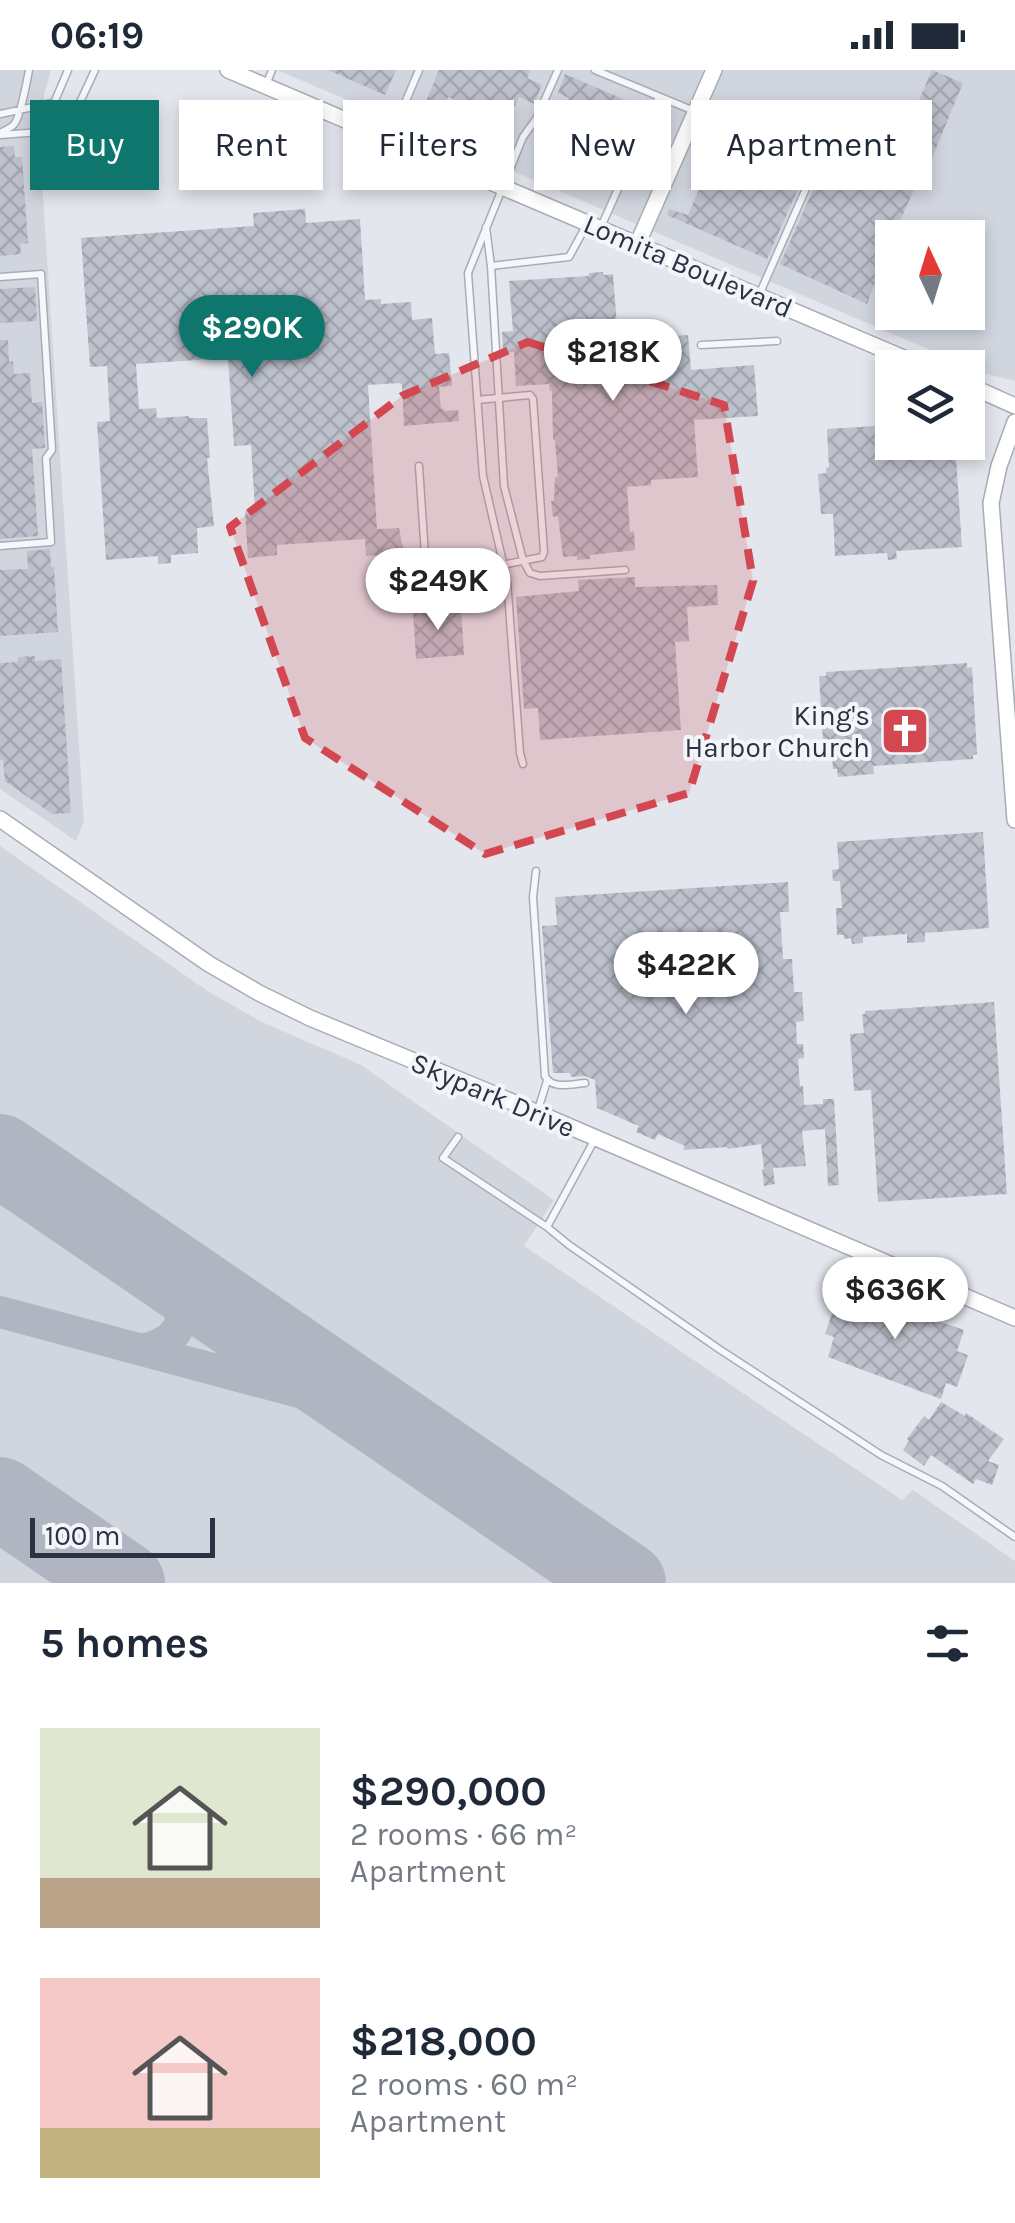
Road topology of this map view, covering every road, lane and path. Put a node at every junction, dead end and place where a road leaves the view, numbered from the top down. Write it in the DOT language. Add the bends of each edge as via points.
graph roads {
  1 [pos="30,70"];
  2 [pos="68,70"];
  3 [pos="94,70"];
  4 [pos="228,70"];
  5 [pos="419,70"];
  6 [pos="558,70"];
  7 [pos="595,70"];
  8 [pos="714,70"];
  9 [pos="269,78"];
  10 [pos="659,96"];
  11 [pos="55,100"];
  12 [pos="81,100"];
  13 [pos="406,100"];
  14 [pos="701,100"];
  15 [pos="30,108"];
  16 [pos="691,109"];
  17 [pos="18,110"];
  18 [pos="0,114"];
  19 [pos="343,115"];
  20 [pos="691,122"];
  21 [pos="30,132"];
  22 [pos="0,134"];
  23 [pos="514,158"];
  24 [pos="500,190"];
  25 [pos="511,190"];
  26 [pos="805,190"];
  27 [pos="486,226"];
  28 [pos="594,226"];
  29 [pos="637,245"];
  30 [pos="491,266"];
  31 [pos="0,276"];
  32 [pos="758,296"];
  33 [pos="777,341"];
  34 [pos="701,344"];
  35 [pos="884,350"];
  36 [pos="985,393"];
  37 [pos="500,398"];
  38 [pos="477,400"];
  39 [pos="1015,406"];
  40 [pos="1015,422"];
  41 [pos="419,466"];
  42 [pos="0,546"];
  43 [pos="523,560"];
  44 [pos="502,564"];
  45 [pos="426,570"];
  46 [pos="625,570"];
  47 [pos="523,764"];
  48 [pos="0,819"];
  49 [pos="1015,820"];
  50 [pos="536,870"];
  51 [pos="547,1081"];
  52 [pos="585,1084"];
  53 [pos="537,1113"];
  54 [pos="458,1136"];
  55 [pos="596,1138"];
  56 [pos="547,1227"];
  57 [pos="1015,1318"];
  58 [pos="1015,1537"];
  1 -- 17 [label="lane"];
  2 -- 11 [label="lane"];
  3 -- 12 [label="lane"];
  4 -- 9 [label="main road, Lomita Boulevard"];
  5 -- 13 [label="lane"];
  6 -- 23 [label="lane"];
  7 -- 10 [label="lane"];
  8 -- 14 [label="main road"];
  9 -- 19 [label="main road, Lomita Boulevard"];
  10 -- 16 [label="lane"];
  10 -- 28 [label="lane"];
  15 -- 17 [label="lane"];
  17 -- 18 [label="lane"];
  17 -- 22 [label="lane" via="13,126"];
  20 -- 29 [label="main road"];
  21 -- 22 [label="lane"];
  24 -- 27 [label="lane"];
  25 -- 28 [label="main road, Lomita Boulevard"];
  26 -- 32 [label="lane"];
  27 -- 30 [label="lane"];
  27 -- 38 [label="lane" via="468,272"];
  28 -- 29 [label="main road, Lomita Boulevard"];
  28 -- 30 [label="lane" via="569,258"];
  29 -- 32 [label="main road, Lomita Boulevard"];
  30 -- 37 [label="lane"];
  31 -- 42 [label="lane" via="41,274 52,450 46,458 51,542"];
  32 -- 35 [label="main road, Lomita Boulevard"];
  33 -- 34 [label="lane"];
  36 -- 39 [label="main road"];
  37 -- 38 [label="lane"];
  37 -- 43 [label="lane" via="504,486"];
  37 -- 43 [label="lane" via="533,398 544,552"];
  38 -- 44 [label="lane" via="482,476"];
  40 -- 49 [label="main road" via="991,504"];
  41 -- 45 [label="lane"];
  43 -- 44 [label="lane"];
  43 -- 46 [label="lane" via="540,576"];
  44 -- 47 [label="lane"];
  48 -- 53 [label="main road, Skypark Drive" via="259,993"];
  50 -- 51 [label="lane"];
  51 -- 52 [label="lane"];
  51 -- 53 [label="lane"];
  53 -- 55 [label="main road, Skypark Drive"];
  54 -- 56 [label="lane" via="443,1158"];
  55 -- 56 [label="lane"];
  55 -- 57 [label="main road, Skypark Drive"];
  56 -- 58 [label="lane" via="719,1349"];
}
